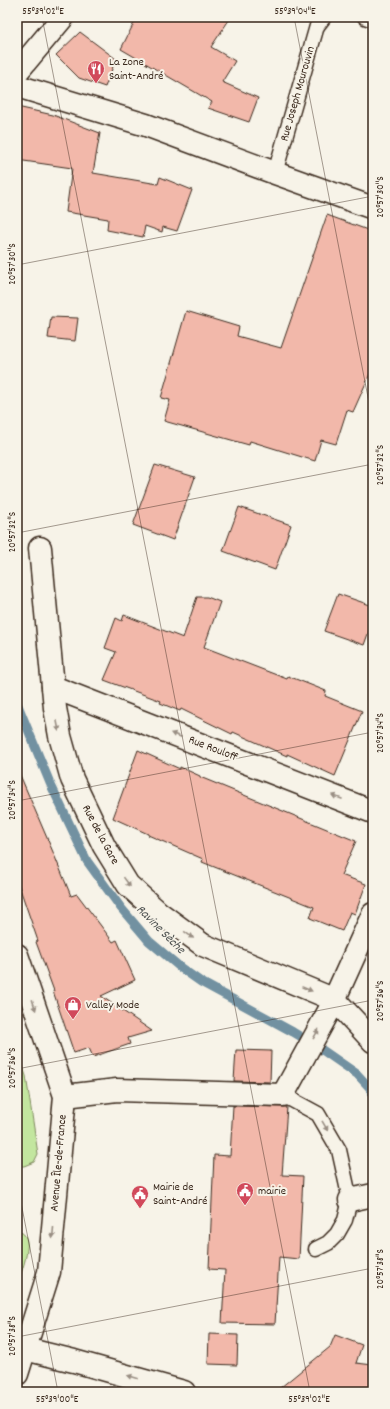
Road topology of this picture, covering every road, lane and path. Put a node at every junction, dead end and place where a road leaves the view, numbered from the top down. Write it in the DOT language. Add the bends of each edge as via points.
graph roads {
  1 [pos="63,17"];
  2 [pos="324,17"];
  3 [pos="364,17"];
  4 [pos="373,20"];
  5 [pos="17,72"];
  6 [pos="17,86"];
  7 [pos="275,173"];
  8 [pos="373,208"];
  9 [pos="40,548"];
  10 [pos="53,687"];
  11 [pos="373,812"];
  12 [pos="373,914"];
  13 [pos="17,955"];
  14 [pos="333,1005"];
  15 [pos="373,1040"];
  16 [pos="283,1095"];
  17 [pos="65,1096"];
  18 [pos="373,1196"];
  19 [pos="350,1200"];
  20 [pos="316,1249"];
  21 [pos="25,1348"];
  22 [pos="17,1374"];
  23 [pos="184,1392"];
  1 -- 5 [label="street"];
  2 -- 7 [label="lane, Rue Joseph Mourouvin" via="317,26"];
  3 -- 4 [label="lane"];
  6 -- 7 [label="street" via="146,125"];
  7 -- 8 [label="street"];
  9 -- 10 [label="street, Rue de la Gare"];
  11 -- 10 [label="street, Rue Rouloff, one-way"];
  10 -- 14 [label="street, Rue de la Gare, one-way" via="60,736 72,779 104,846 128,885 158,912 203,945"];
  12 -- 14 [label="street"];
  13 -- 17 [label="street, Avenue Île-de-France, one-way"];
  14 -- 15 [label="street, Rue de la Gare"];
  16 -- 14 [label="street, one-way"];
  16 -- 17 [label="street" via="117,1090"];
  16 -- 19 [label="lane, one-way" via="318,1114 339,1150"];
  17 -- 21 [label="street, Avenue Île-de-France, one-way" via="49,1272"];
  18 -- 19 [label="street"];
  19 -- 20 [label="lane" via="338,1234"];
  21 -- 22 [label="street, Avenue Île-de-France"];
  23 -- 21 [label="street, one-way"];
}
